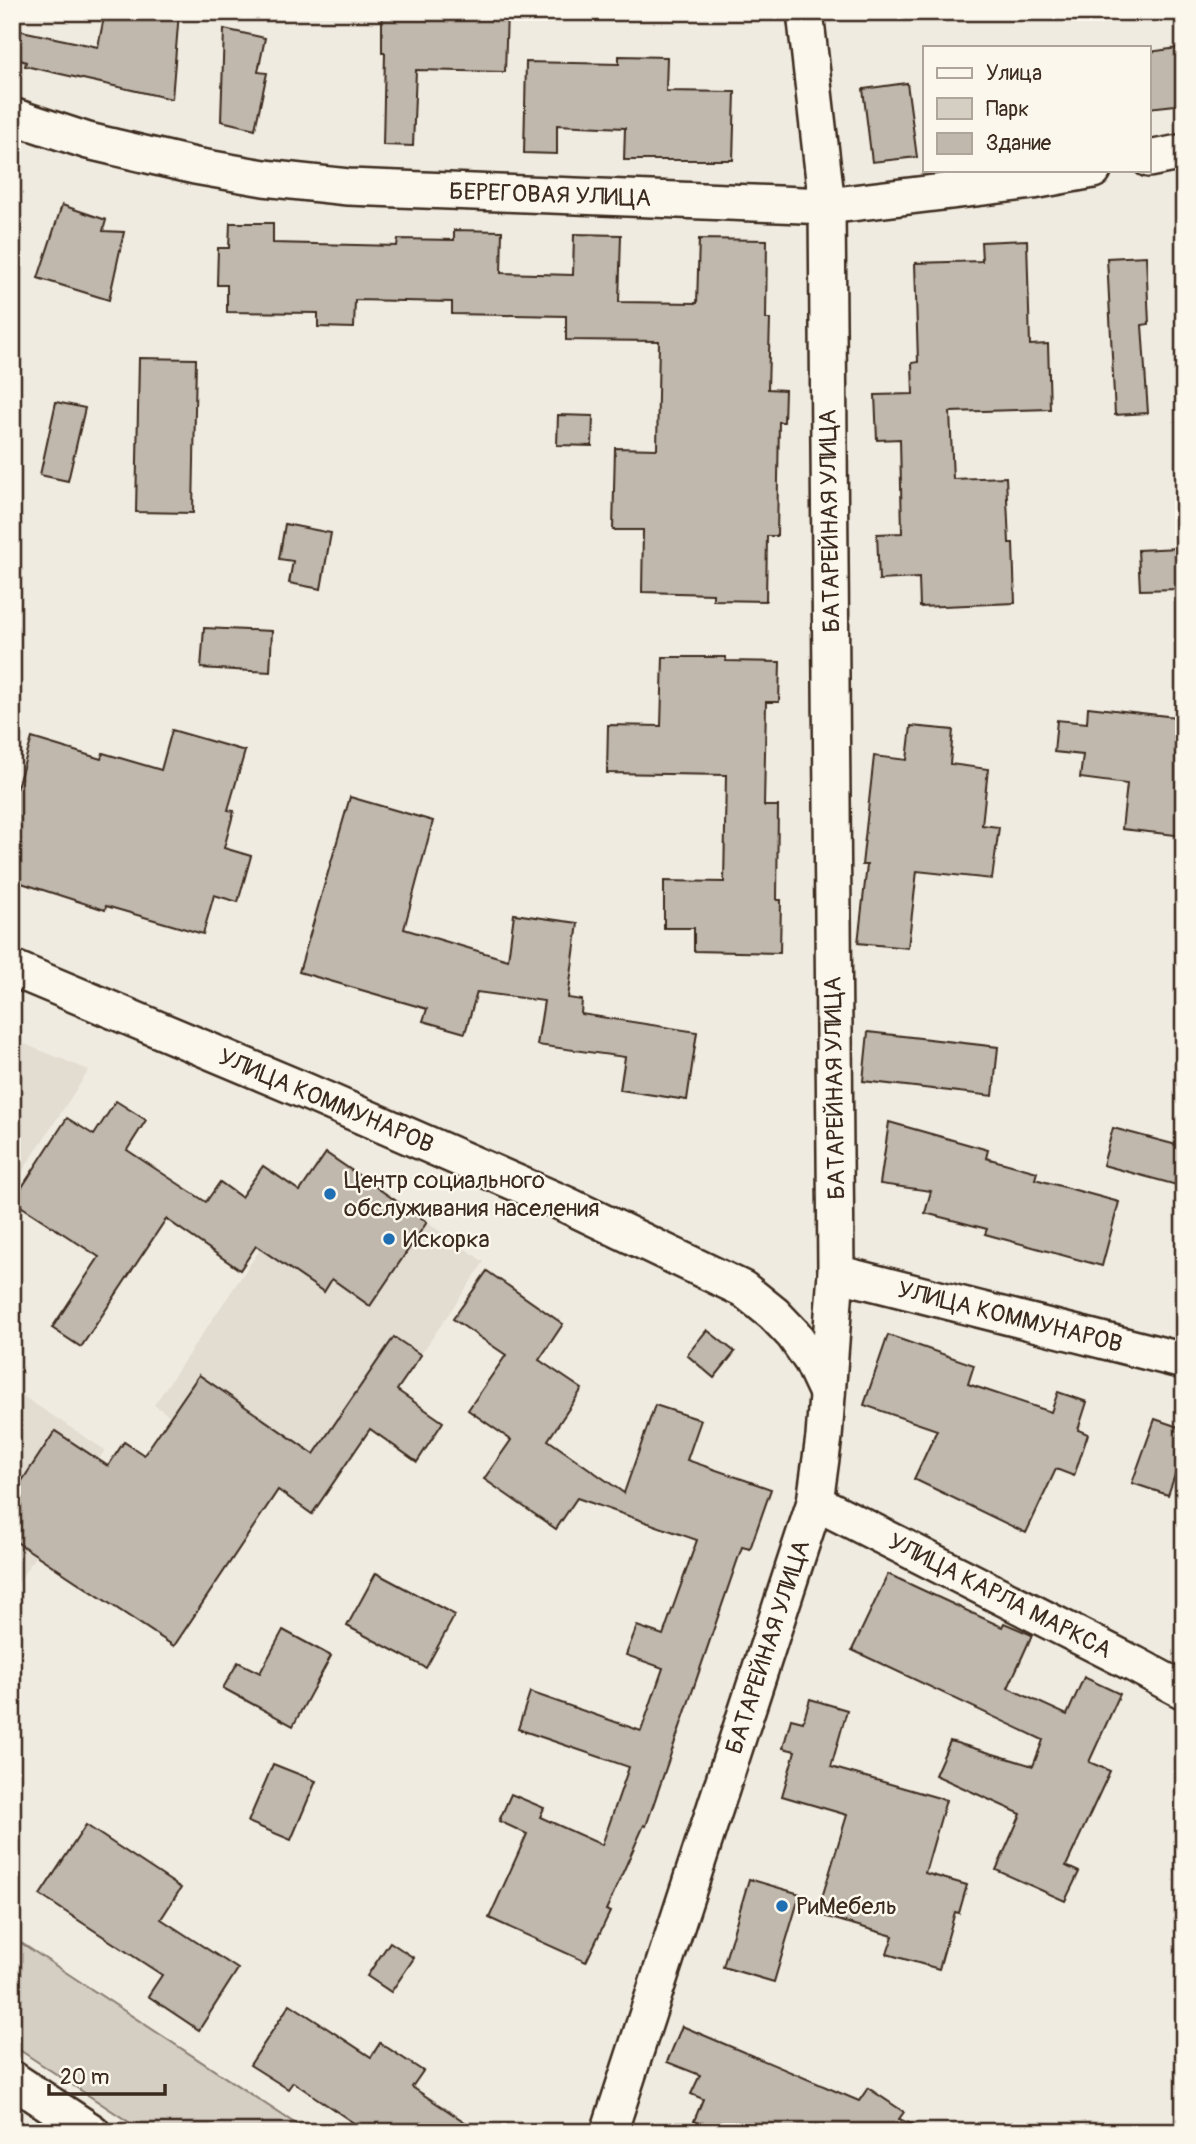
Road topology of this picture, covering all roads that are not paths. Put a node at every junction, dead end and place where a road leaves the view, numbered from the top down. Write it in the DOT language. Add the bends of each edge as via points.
graph roads {
  1 [pos="805,12"];
  2 [pos="12,116"];
  3 [pos="1184,152"];
  4 [pos="1150,159"];
  5 [pos="1082,172"];
  6 [pos="827,206"];
  7 [pos="12,968"];
  8 [pos="836,1273"];
  9 [pos="1184,1361"];
  10 [pos="827,1393"];
  11 [pos="815,1502"];
  12 [pos="1184,1691"];
  13 [pos="12,2079"];
  14 [pos="92,2132"];
  15 [pos="609,2132"];
  1 -- 6 [label="street, БАТАРЕЙНАЯ УЛИЦА"];
  2 -- 6 [label="street, БЕРЕГОВАЯ УЛИЦА" via="88,141 195,166 348,187"];
  3 -- 4 [label="street"];
  5 -- 6 [label="street, БЕРЕГОВАЯ УЛИЦА"];
  6 -- 8 [label="street, БАТАРЕЙНАЯ УЛИЦА"];
  7 -- 10 [label="street, УЛИЦА КОММУНАРОВ" via="552,1198 743,1289 794,1335"];
  8 -- 9 [label="street, УЛИЦА КОММУНАРОВ"];
  8 -- 10 [label="street, БАТАРЕЙНАЯ УЛИЦА"];
  10 -- 11 [label="street, БАТАРЕЙНАЯ УЛИЦА"];
  11 -- 12 [label="street, УЛИЦА КАРЛА МАРКСА"];
  11 -- 15 [label="street, БАТАРЕЙНАЯ УЛИЦА"];
  13 -- 14 [label="street"];
}
